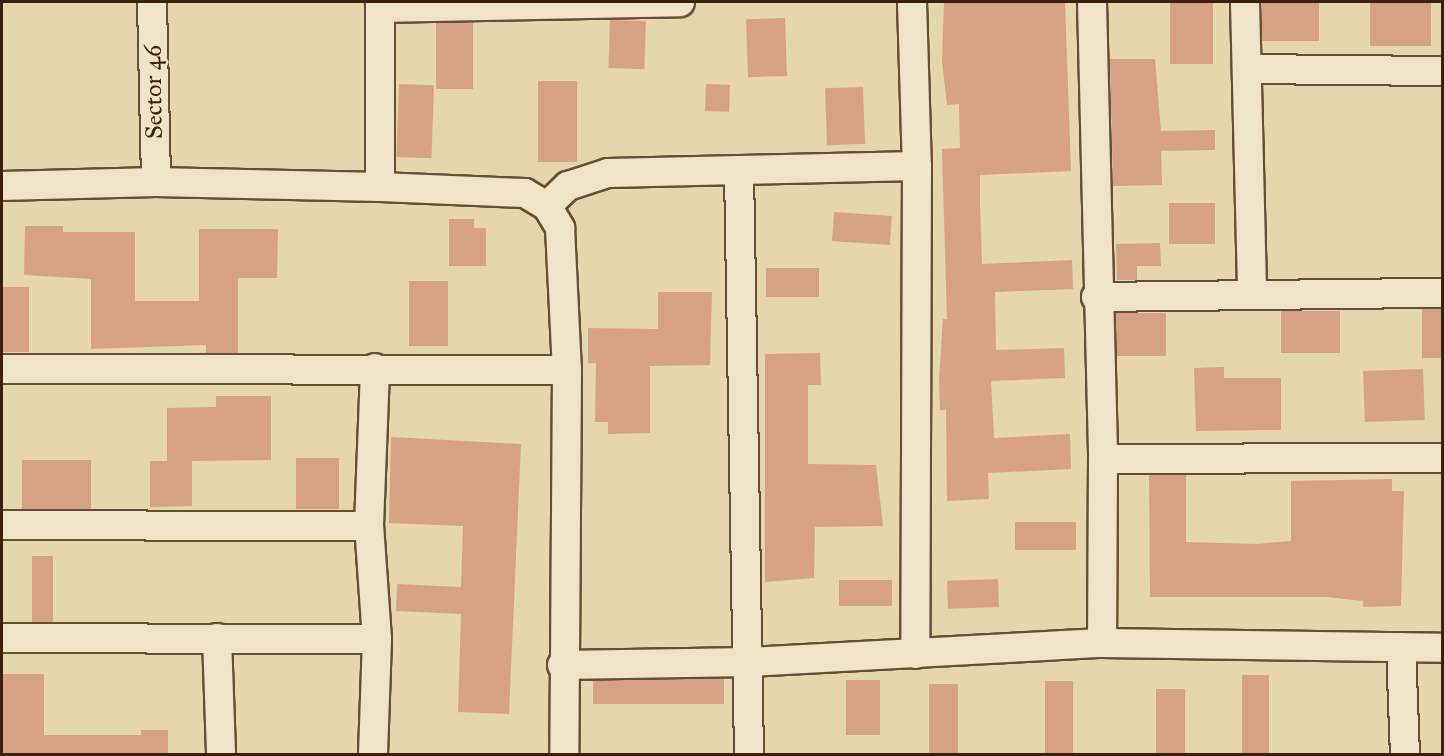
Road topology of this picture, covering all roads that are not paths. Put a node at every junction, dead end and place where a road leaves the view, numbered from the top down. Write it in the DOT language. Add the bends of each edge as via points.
graph roads {
  1 [pos="152,2"];
  2 [pos="680,2"];
  3 [pos="912,2"];
  4 [pos="1092,2"];
  5 [pos="1245,2"];
  6 [pos="603,4"];
  7 [pos="380,5"];
  8 [pos="1246,69"];
  9 [pos="1443,71"];
  10 [pos="917,166"];
  11 [pos="740,170"];
  12 [pos="156,182"];
  13 [pos="2,186"];
  14 [pos="380,187"];
  15 [pos="547,206"];
  16 [pos="1443,292"];
  17 [pos="1252,295"];
  18 [pos="1096,297"];
  19 [pos="375,368"];
  20 [pos="2,369"];
  21 [pos="567,370"];
  22 [pos="1443,458"];
  23 [pos="1103,459"];
  24 [pos="2,525"];
  25 [pos="369,526"];
  26 [pos="2,638"];
  27 [pos="217,638"];
  28 [pos="377,639"];
  29 [pos="1102,643"];
  30 [pos="1401,647"];
  31 [pos="1443,648"];
  32 [pos="915,654"];
  33 [pos="748,662"];
  34 [pos="562,665"];
  35 [pos="221,754"];
  36 [pos="373,754"];
  37 [pos="564,754"];
  38 [pos="749,754"];
  39 [pos="1405,754"];
  1 -- 12 [label="street, Sector 46"];
  2 -- 6 [label="street"];
  3 -- 10 [label="street"];
  4 -- 18 [label="street"];
  5 -- 8 [label="street"];
  6 -- 7 [label="street"];
  7 -- 14 [label="street"];
  8 -- 9 [label="street"];
  8 -- 17 [label="street"];
  10 -- 11 [label="street"];
  10 -- 32 [label="street"];
  11 -- 15 [label="street" via="590,176 568,186"];
  11 -- 33 [label="street"];
  12 -- 13 [label="street"];
  12 -- 14 [label="street"];
  14 -- 15 [label="street" via="525,193"];
  15 -- 21 [label="street" via="560,228"];
  16 -- 17 [label="street"];
  17 -- 18 [label="street"];
  18 -- 23 [label="street"];
  19 -- 20 [label="street"];
  19 -- 21 [label="street"];
  19 -- 25 [label="street"];
  21 -- 34 [label="street"];
  22 -- 23 [label="street"];
  23 -- 29 [label="street"];
  24 -- 25 [label="street"];
  25 -- 28 [label="street"];
  26 -- 27 [label="street"];
  27 -- 28 [label="street"];
  27 -- 35 [label="street"];
  28 -- 36 [label="street"];
  29 -- 30 [label="street"];
  29 -- 32 [label="street"];
  30 -- 31 [label="street"];
  30 -- 39 [label="street"];
  32 -- 33 [label="street"];
  33 -- 34 [label="street"];
  33 -- 38 [label="street"];
  34 -- 37 [label="street"];
}
